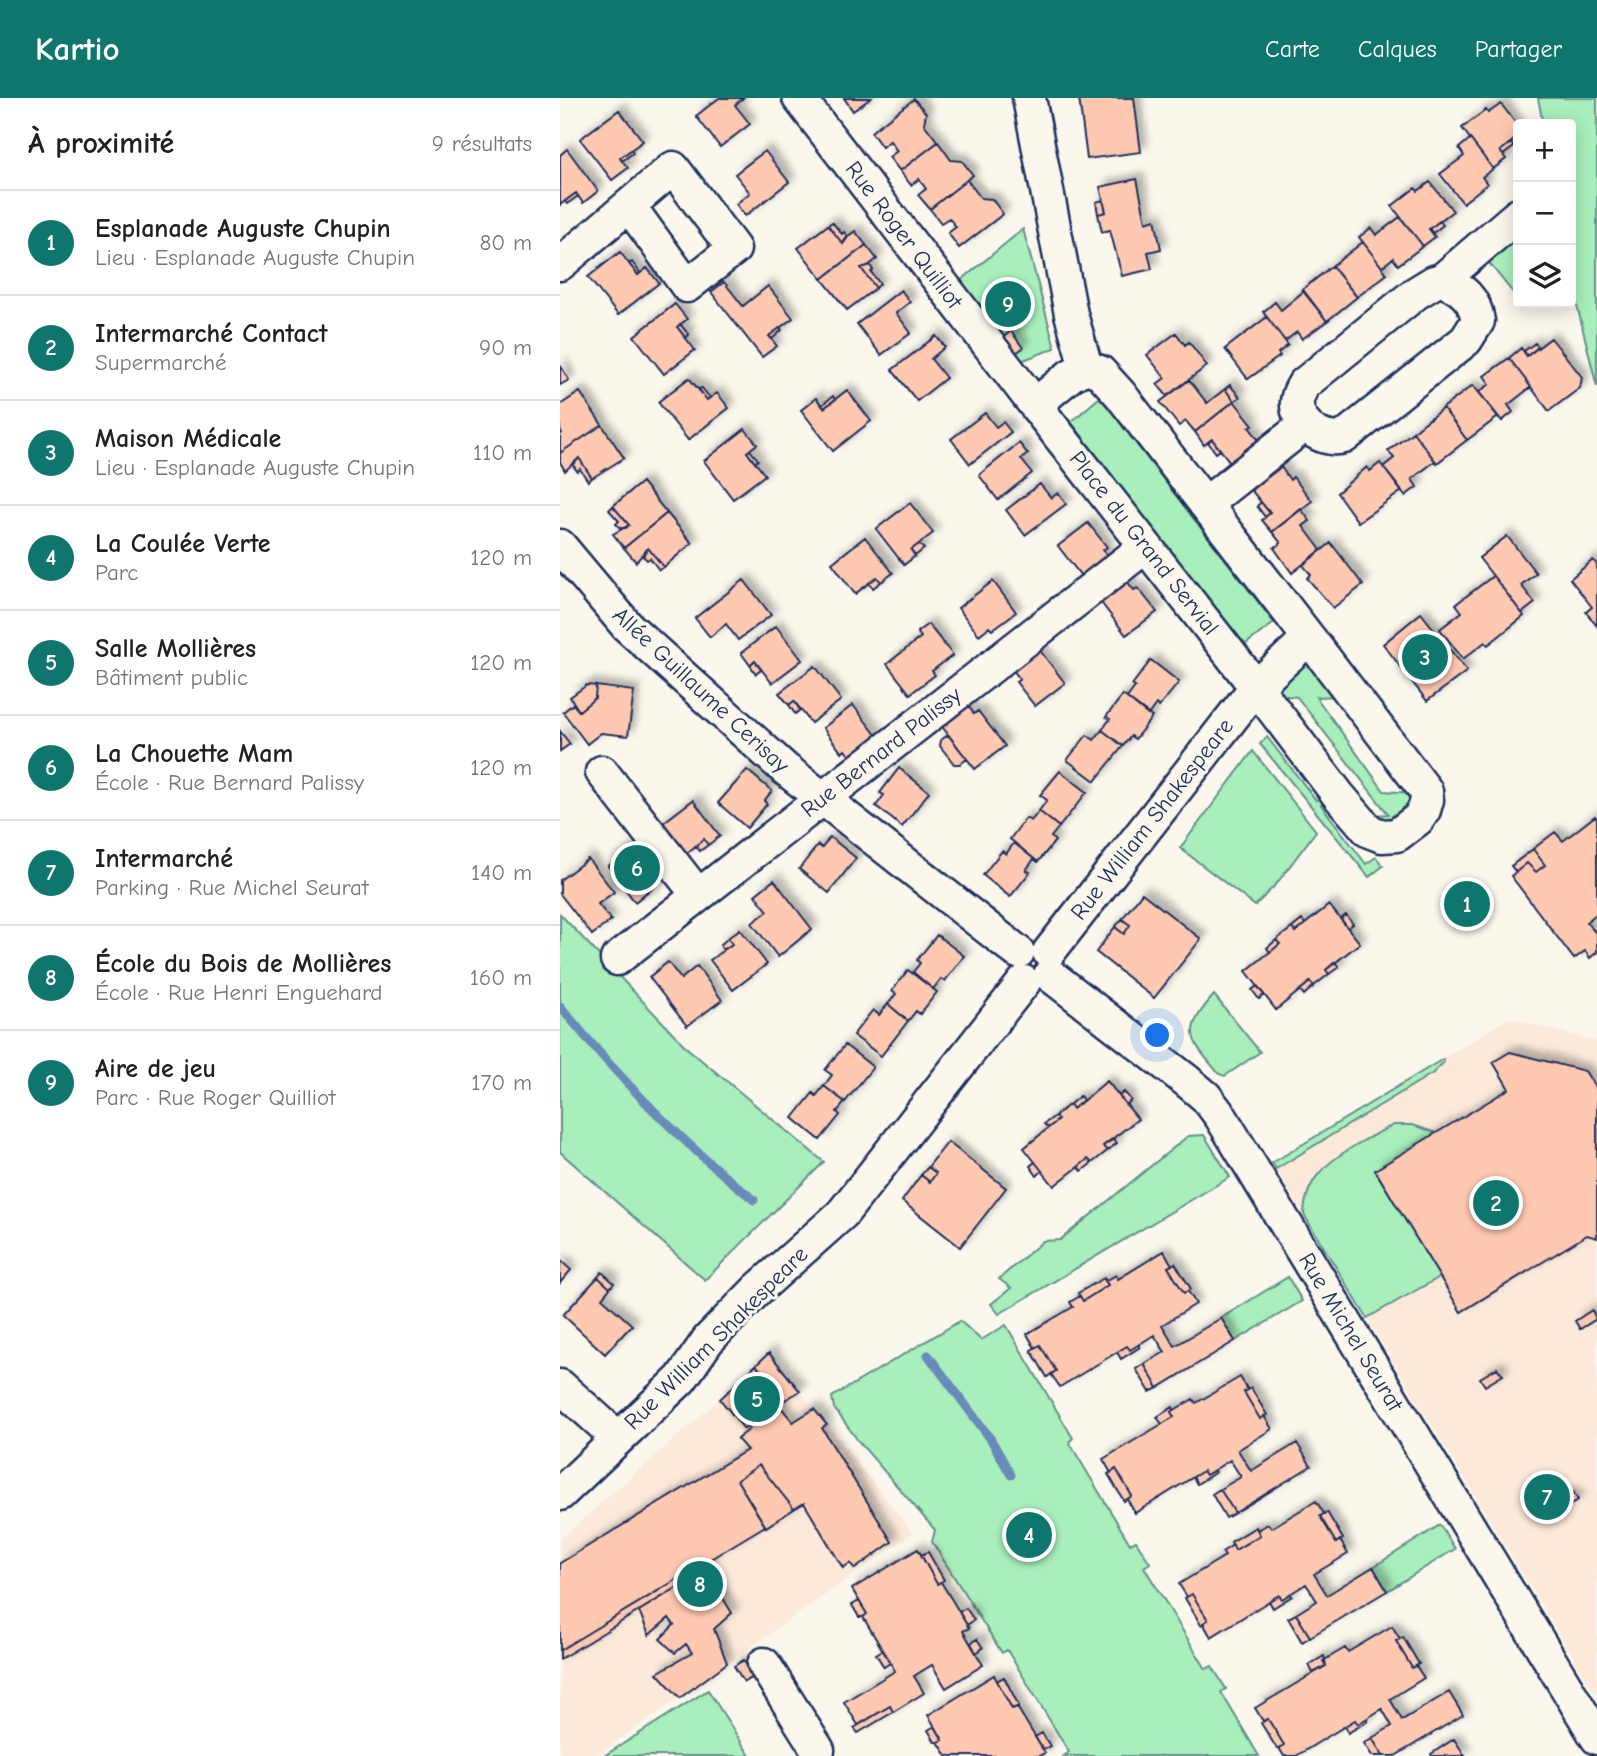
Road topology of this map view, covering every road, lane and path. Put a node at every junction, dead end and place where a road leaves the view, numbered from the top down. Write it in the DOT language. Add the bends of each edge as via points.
graph roads {
  1 [pos="799,98"];
  2 [pos="1029,98"];
  3 [pos="630,207"];
  4 [pos="1513,219"];
  5 [pos="560,264"];
  6 [pos="1442,280"];
  7 [pos="1086,367"];
  8 [pos="1035,405"];
  9 [pos="1306,424"];
  10 [pos="1205,504"];
  11 [pos="560,546"];
  12 [pos="1145,547"];
  13 [pos="1309,638"];
  14 [pos="1256,687"];
  15 [pos="602,772"];
  16 [pos="822,797"];
  17 [pos="697,894"];
  18 [pos="617,958"];
  19 [pos="1035,965"];
  20 [pos="560,1386"];
  21 [pos="616,1440"];
  22 [pos="560,1494"];
  23 [pos="560,1518"];
  24 [pos="764,1664"];
  25 [pos="1597,1738"];
  26 [pos="816,1754"];
  1 -- 8 [label="street, Rue Roger Quilliot"];
  2 -- 7 [label="street" via="1071,314"];
  3 -- 5 [label="street"];
  4 -- 6 [label="street"];
  6 -- 9 [label="street" via="1416,293 1304,384 1297,405"];
  6 -- 9 [label="street" via="1468,296 1476,309 1478,321 1466,340 1344,437 1327,438"];
  7 -- 8 [label="street"];
  7 -- 10 [label="street" via="1100,372 1120,394"];
  8 -- 12 [label="street, Place du Grand Servial"];
  9 -- 10 [label="street"];
  10 -- 13 [label="street"];
  11 -- 16 [label="street, Allée Guillaume Cerisay" via="627,626"];
  12 -- 14 [label="street, Place du Grand Servial"];
  12 -- 16 [label="street, Rue Bernard Palissy"];
  13 -- 14 [label="street"];
  13 -- 14 [label="street, Place du Grand Servial" via="1426,790 1427,800 1418,819 1390,837 1369,831"];
  14 -- 19 [label="street, Rue William Shakespeare"];
  15 -- 17 [label="street"];
  16 -- 17 [label="street, Rue Bernard Palissy"];
  16 -- 19 [label="street, Allée Guillaume Cerisay"];
  17 -- 18 [label="street, Rue Bernard Palissy"];
  19 -- 21 [label="street, Rue William Shakespeare" via="842,1214 708,1340 681,1379"];
  19 -- 25 [label="street, Rue Michel Seurat" via="1188,1081 1221,1116"];
  20 -- 21 [label="street"];
  21 -- 22 [label="street, Rue William Shakespeare"];
  21 -- 23 [label="street" via="616,1469"];
  24 -- 26 [label="street"];
}
